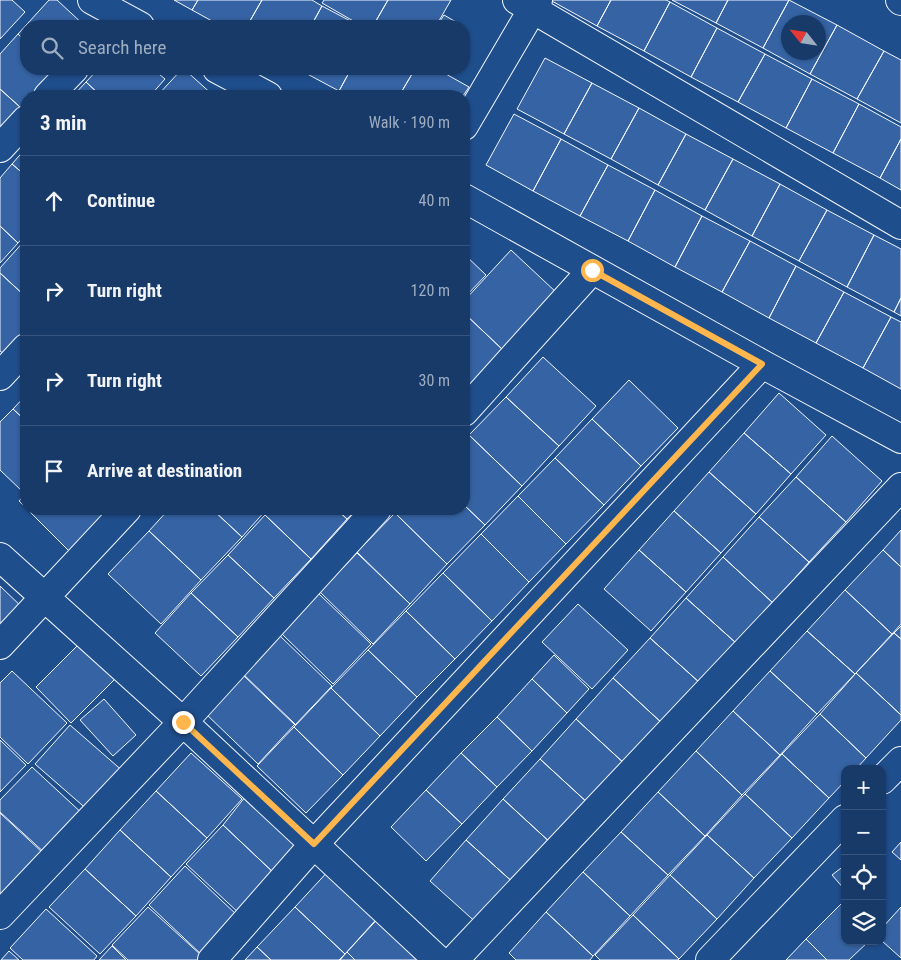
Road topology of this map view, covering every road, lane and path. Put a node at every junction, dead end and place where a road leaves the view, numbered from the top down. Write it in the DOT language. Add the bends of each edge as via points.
graph roads {
  1 [pos="92,0"];
  2 [pos="529,3"];
  3 [pos="121,20"];
  4 [pos="68,75"];
  5 [pos="228,75"];
  6 [pos="54,90"];
  7 [pos="254,90"];
  8 [pos="470,115"];
  9 [pos="20,126"];
  10 [pos="0,148"];
  11 [pos="470,201"];
  12 [pos="901,225"];
  13 [pos="592,270"];
  14 [pos="20,354"];
  15 [pos="762,364"];
  16 [pos="0,376"];
  17 [pos="470,405"];
  18 [pos="901,439"];
  19 [pos="901,487"];
  20 [pos="120,515"];
  21 [pos="371,515"];
  22 [pos="0,557"];
  23 [pos="44,598"];
  24 [pos="0,645"];
  25 [pos="183,722"];
  26 [pos="901,761"];
  27 [pos="886,776"];
  28 [pos="841,824"];
  29 [pos="314,844"];
  30 [pos="0,915"];
  31 [pos="212,960"];
  32 [pos="438,960"];
  33 [pos="454,960"];
  34 [pos="710,960"];
  1 -- 3 [label="street"];
  2 -- 8 [label="street"];
  2 -- 12 [label="street"];
  4 -- 6 [label="street"];
  5 -- 7 [label="street"];
  9 -- 10 [label="street"];
  11 -- 13 [label="street"];
  13 -- 15 [label="street"];
  13 -- 17 [label="street"];
  14 -- 16 [label="street"];
  15 -- 18 [label="street"];
  15 -- 29 [label="street"];
  19 -- 33 [label="street"];
  20 -- 23 [label="street"];
  21 -- 25 [label="street"];
  22 -- 23 [label="street"];
  23 -- 24 [label="street"];
  23 -- 25 [label="street"];
  25 -- 29 [label="street"];
  25 -- 30 [label="street"];
  26 -- 27 [label="street"];
  28 -- 34 [label="street"];
  29 -- 31 [label="street"];
  29 -- 32 [label="street"];
}
